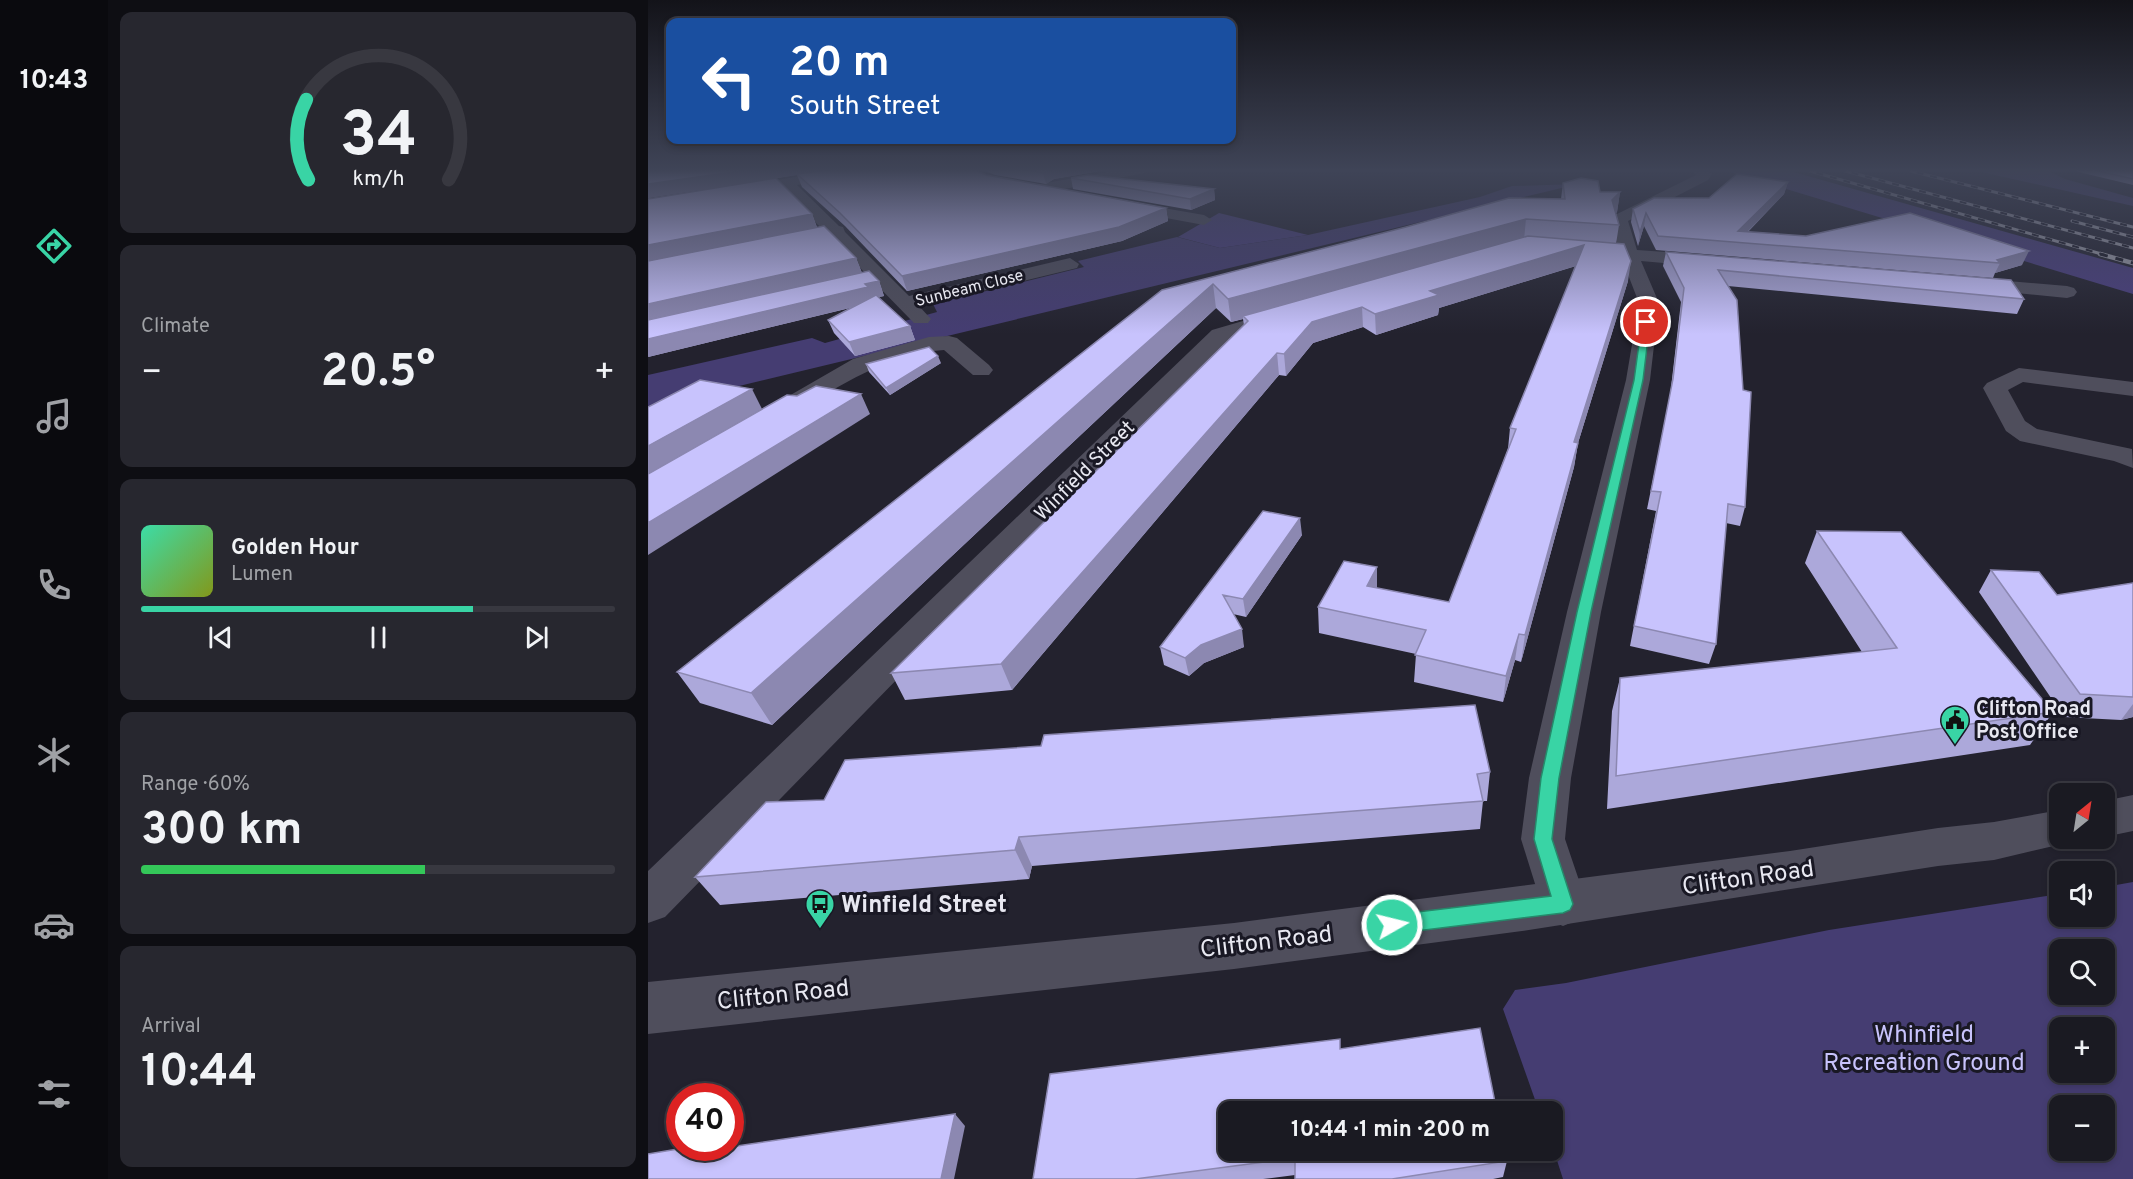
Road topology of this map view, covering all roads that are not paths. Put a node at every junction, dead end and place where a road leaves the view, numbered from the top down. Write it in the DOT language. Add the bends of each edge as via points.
graph roads {
  1 [pos="830,224"];
  2 [pos="1620,224"];
  3 [pos="837,231"];
  4 [pos="770,244"];
  5 [pos="1560,249"];
  6 [pos="1629,254"];
  7 [pos="1732,263"];
  8 [pos="1070,264"];
  9 [pos="878,277"];
  10 [pos="1956,282"];
  11 [pos="855,283"];
  12 [pos="2067,292"];
  13 [pos="905,303"];
  14 [pos="1312,307"];
  15 [pos="921,319"];
  16 [pos="981,370"];
  17 [pos="2133,389"];
  18 [pos="760,423"];
  19 [pos="2133,460"];
  20 [pos="2133,813"];
  21 [pos="2115,817"];
  22 [pos="2049,830"];
  23 [pos="648,902"];
  24 [pos="1563,904"];
  25 [pos="648,1008"];
  1 -- 3 [label="street"];
  2 -- 6 [label="street"];
  3 -- 4 [label="street"];
  3 -- 9 [label="street"];
  5 -- 6 [label="street"];
  6 -- 7 [label="street"];
  6 -- 24 [label="street" via="1649,303 1638,380 1584,612 1550,778 1543,839"];
  8 -- 13 [label="street, Sunbeam Close" via="1024,266"];
  9 -- 11 [label="street"];
  9 -- 13 [label="street"];
  10 -- 12 [label="street"];
  13 -- 15 [label="street"];
  14 -- 23 [label="street, Winfield Street" via="1221,335"];
  16 -- 18 [label="street" via="949,344 929,344 861,364"];
  17 -- 19 [label="street" via="2019,375 1995,388 2015,426 2027,434"];
  20 -- 21 [label="street"];
  22 -- 24 [label="street, Clifton Road"];
  24 -- 25 [label="street, Clifton Road" via="1233,946"];
}
